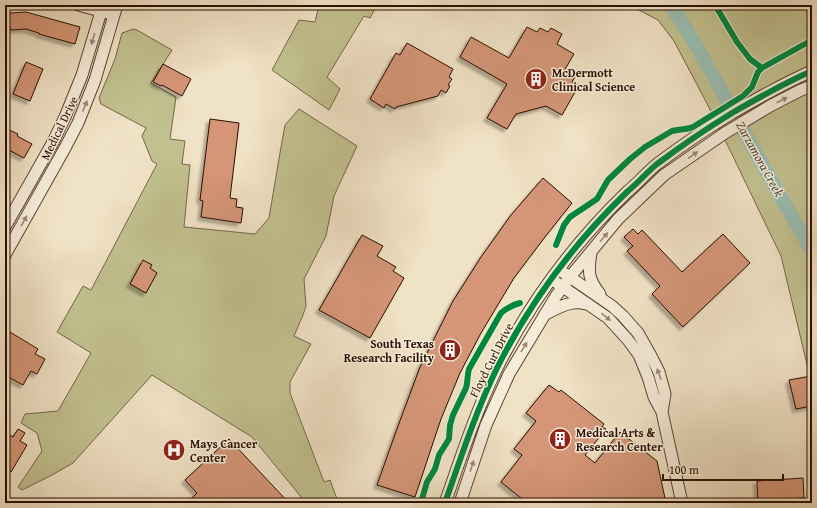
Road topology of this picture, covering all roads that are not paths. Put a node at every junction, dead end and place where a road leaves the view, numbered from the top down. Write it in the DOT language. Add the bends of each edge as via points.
graph roads {
  1 [pos="78,5"];
  2 [pos="102,8"];
  3 [pos="116,10"];
  4 [pos="812,71"];
  5 [pos="812,86"];
  6 [pos="703,131"];
  7 [pos="711,142"];
  8 [pos="5,227"];
  9 [pos="591,252"];
  10 [pos="5,255"];
  11 [pos="559,268"];
  12 [pos="570,277"];
  13 [pos="551,279"];
  14 [pos="563,287"];
  15 [pos="605,301"];
  16 [pos="590,306"];
  17 [pos="545,314"];
  18 [pos="662,412"];
  19 [pos="453,481"];
  20 [pos="466,486"];
  21 [pos="445,503"];
  22 [pos="460,503"];
  23 [pos="682,503"];
  1 -- 2 [label="street"];
  2 -- 3 [label="street"];
  2 -- 8 [label="street, Medical Drive, one-way" via="82,75 65,117"];
  10 -- 3 [label="street, Medical Drive, one-way" via="78,123 95,80"];
  4 -- 6 [label="street, Floyd Curl Drive" via="764,94"];
  7 -- 5 [label="street, Floyd Curl Drive, one-way" via="770,106"];
  6 -- 7 [label="street"];
  6 -- 11 [label="street, Floyd Curl Drive" via="656,165 614,205"];
  9 -- 7 [label="street, Floyd Curl Drive, one-way" via="618,219 664,175"];
  9 -- 12 [label="street, Floyd Curl Drive"];
  9 -- 15 [label="street" via="589,274 592,285"];
  11 -- 12 [label="street"];
  11 -- 13 [label="street, Floyd Curl Drive"];
  12 -- 14 [label="street, Floyd Curl Drive"];
  12 -- 15 [label="street"];
  13 -- 14 [label="street"];
  13 -- 19 [label="street, Floyd Curl Drive" via="515,334 497,368 473,420"];
  14 -- 16 [label="street"];
  14 -- 17 [label="street, Floyd Curl Drive"];
  18 -- 15 [label="street, one-way" via="665,394 651,356 638,333"];
  16 -- 17 [label="street" via="570,303"];
  16 -- 18 [label="street, one-way" via="608,318 635,349"];
  20 -- 17 [label="street, Floyd Curl Drive, one-way" via="486,425 509,374"];
  18 -- 23 [label="street"];
  19 -- 20 [label="street"];
  19 -- 21 [label="street, Floyd Curl Drive"];
  20 -- 22 [label="street, Floyd Curl Drive"];
}
